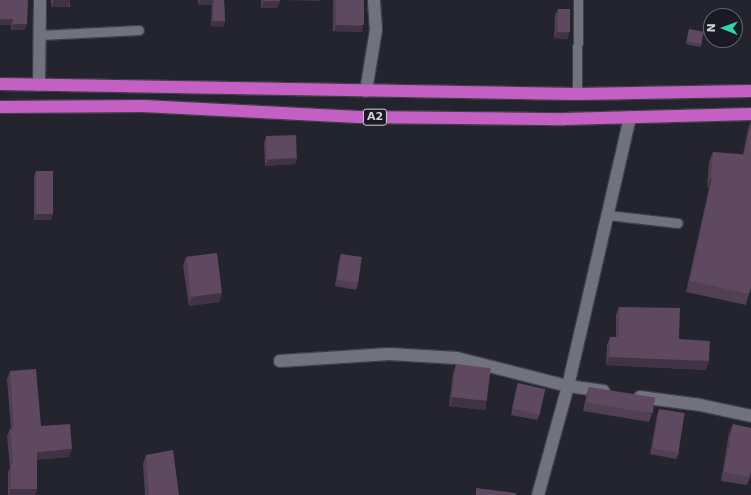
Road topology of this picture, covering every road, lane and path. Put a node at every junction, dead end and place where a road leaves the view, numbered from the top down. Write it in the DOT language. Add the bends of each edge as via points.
graph roads {
  1 [pos="40,0"];
  2 [pos="374,0"];
  3 [pos="578,0"];
  4 [pos="139,30"];
  5 [pos="40,35"];
  6 [pos="0,84"];
  7 [pos="40,85"];
  8 [pos="366,90"];
  9 [pos="751,91"];
  10 [pos="576,94"];
  11 [pos="0,107"];
  12 [pos="751,114"];
  13 [pos="630,117"];
  14 [pos="608,215"];
  15 [pos="678,223"];
  16 [pos="280,360"];
  17 [pos="568,386"];
  18 [pos="615,393"];
  19 [pos="630,395"];
  20 [pos="751,416"];
  21 [pos="538,495"];
  1 -- 5 [label="street"];
  2 -- 8 [label="street" via="376,30"];
  3 -- 10 [label="lane"];
  4 -- 5 [label="lane"];
  5 -- 7 [label="street"];
  6 -- 7 [label="highway, A2"];
  7 -- 8 [label="highway, A2"];
  8 -- 10 [label="highway, A2"];
  9 -- 10 [label="highway, A2"];
  11 -- 13 [label="highway, A2" via="143,106 359,117"];
  12 -- 13 [label="highway, A2"];
  13 -- 14 [label="street"];
  14 -- 15 [label="lane"];
  14 -- 17 [label="street"];
  16 -- 17 [label="street" via="389,354 457,358"];
  17 -- 18 [label="street"];
  17 -- 21 [label="street"];
  19 -- 20 [label="street" via="700,405"];
}
